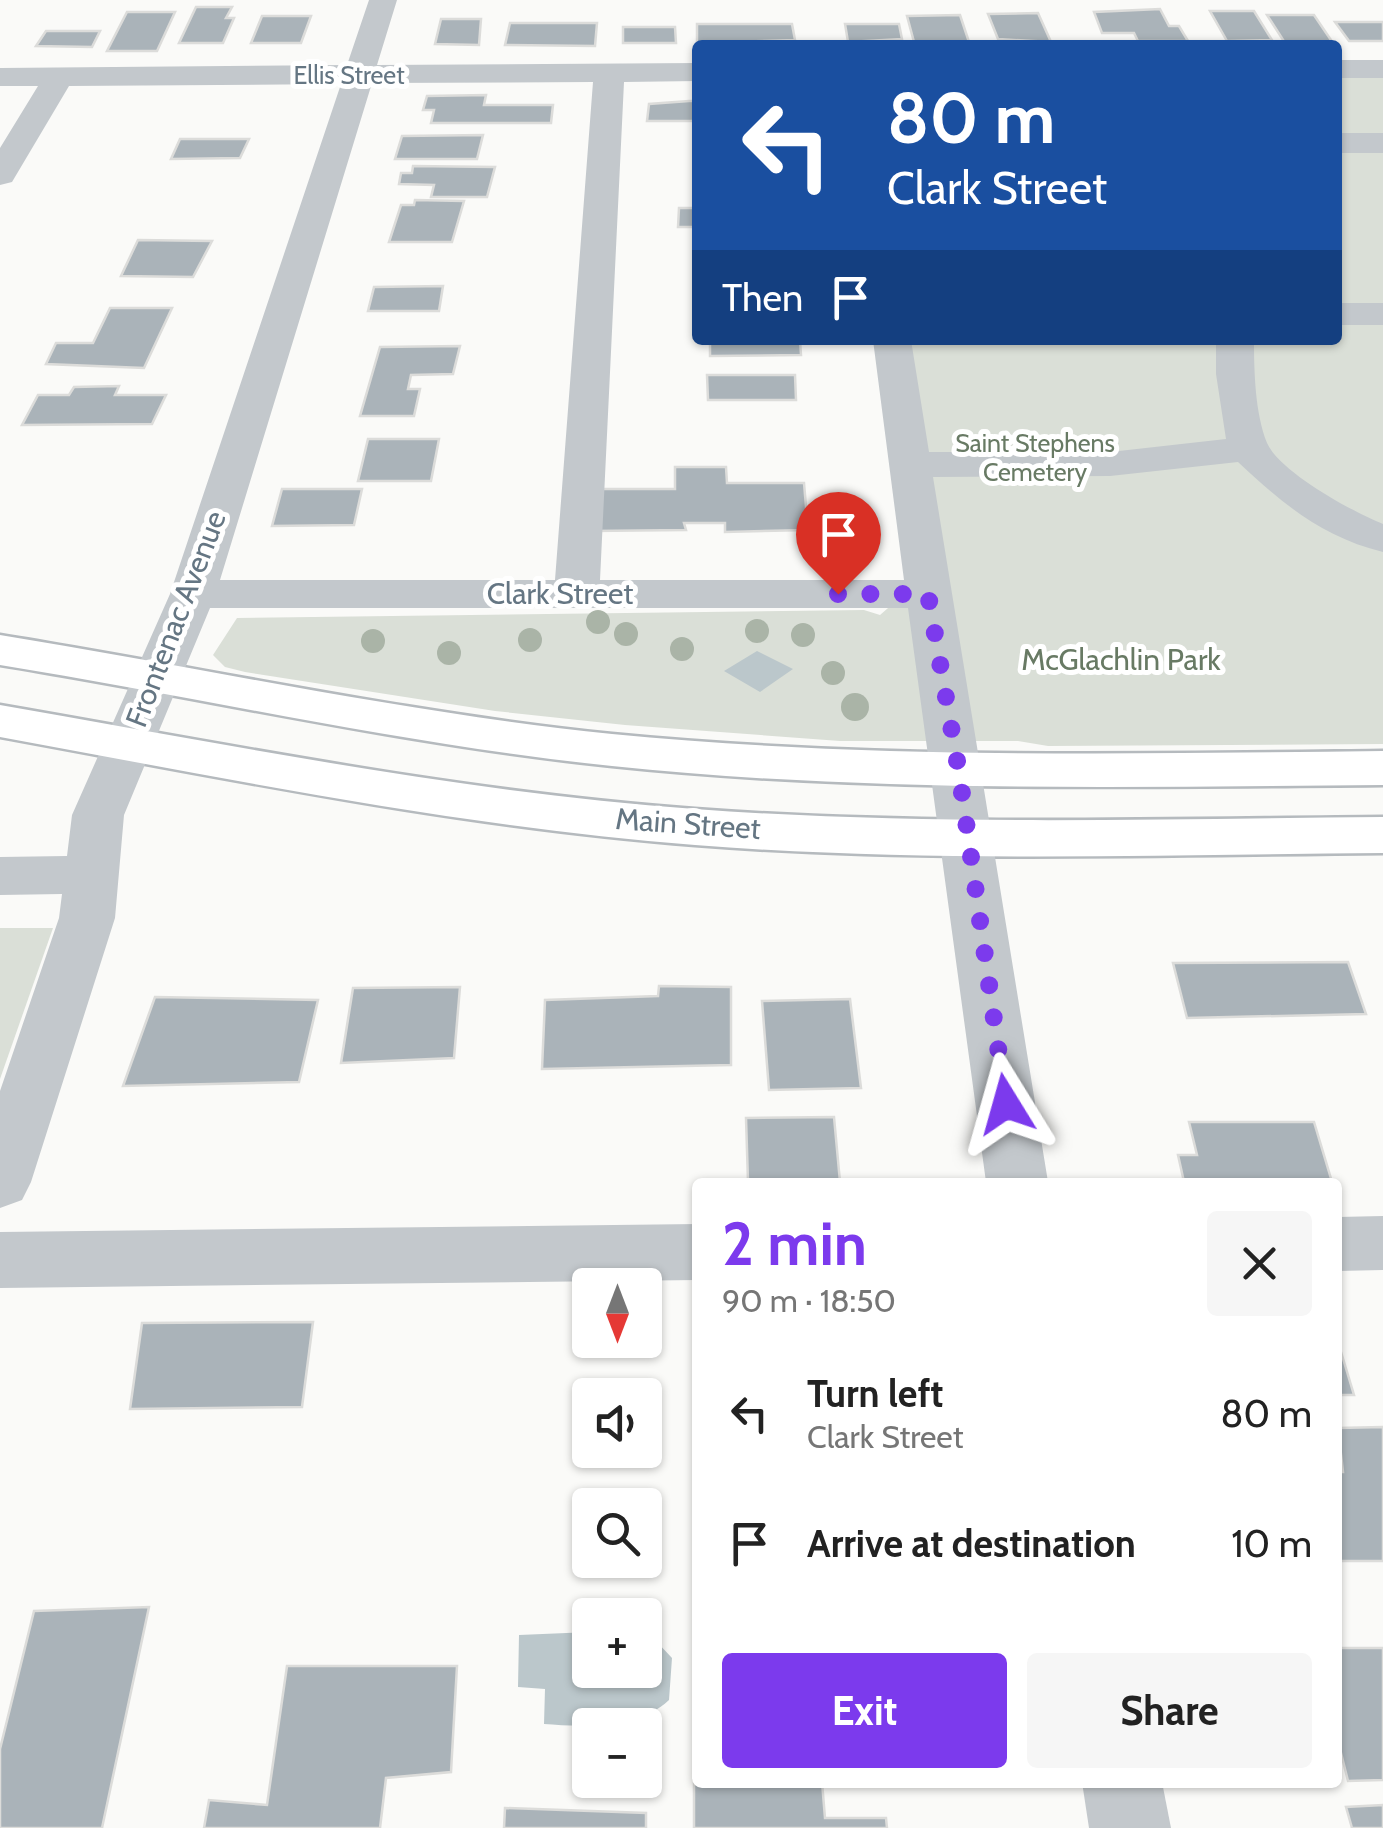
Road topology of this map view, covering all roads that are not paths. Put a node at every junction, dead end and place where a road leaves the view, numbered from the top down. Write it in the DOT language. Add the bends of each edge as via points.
graph roads {
  1 [pos="383,0"];
  2 [pos="1342,69"];
  3 [pos="1383,69"];
  4 [pos="692,72"];
  5 [pos="608,73"];
  6 [pos="358,74"];
  7 [pos="0,77"];
  8 [pos="60,77"];
  9 [pos="1342,143"];
  10 [pos="1383,143"];
  11 [pos="0,174"];
  12 [pos="1342,314"];
  13 [pos="1383,314"];
  14 [pos="893,345"];
  15 [pos="1235,345"];
  16 [pos="1248,449"];
  17 [pos="910,465"];
  18 [pos="1383,539"];
  19 [pos="192,594"];
  20 [pos="577,594"];
  21 [pos="928,594"];
  22 [pos="0,650"];
  23 [pos="155,677"];
  24 [pos="0,721"];
  25 [pos="127,743"];
  26 [pos="1383,768"];
  27 [pos="959,772"];
  28 [pos="1383,834"];
  29 [pos="968,836"];
  30 [pos="94,875"];
  31 [pos="0,876"];
  32 [pos="1016,1178"];
  33 [pos="0,1182"];
  34 [pos="1383,1243"];
  35 [pos="1342,1244"];
  36 [pos="692,1252"];
  37 [pos="0,1260"];
  38 [pos="1123,1788"];
  39 [pos="1130,1828"];
  1 -- 6 [label="street, Frontenac Avenue"];
  2 -- 3 [label="street"];
  4 -- 5 [label="street, Ellis Street"];
  5 -- 6 [label="street, Ellis Street"];
  5 -- 20 [label="street"];
  6 -- 8 [label="street, Ellis Street"];
  6 -- 19 [label="street, Frontenac Avenue"];
  7 -- 8 [label="street, Ellis Street"];
  8 -- 11 [label="street"];
  9 -- 10 [label="street"];
  12 -- 13 [label="street"];
  14 -- 17 [label="street"];
  15 -- 16 [label="street"];
  16 -- 17 [label="street" via="1110,464"];
  16 -- 18 [label="street" via="1303,500"];
  17 -- 21 [label="street"];
  19 -- 20 [label="street, Clark Street"];
  19 -- 23 [label="street, Frontenac Avenue"];
  20 -- 21 [label="street, Clark Street"];
  21 -- 27 [label="street"];
  22 -- 23 [label="main road"];
  23 -- 25 [label="street, Frontenac Avenue"];
  23 -- 27 [label="main road" via="350,714 609,750"];
  24 -- 25 [label="main road, Main Street"];
  25 -- 29 [label="main road, Main Street" via="599,818"];
  25 -- 30 [label="street, Frontenac Avenue" via="98,814"];
  26 -- 27 [label="main road"];
  27 -- 29 [label="street"];
  28 -- 29 [label="main road, Main Street"];
  29 -- 32 [label="street"];
  30 -- 31 [label="street"];
  30 -- 33 [label="street, Frontenac Avenue"];
  34 -- 35 [label="street"];
  36 -- 37 [label="street"];
  38 -- 39 [label="street"];
}
